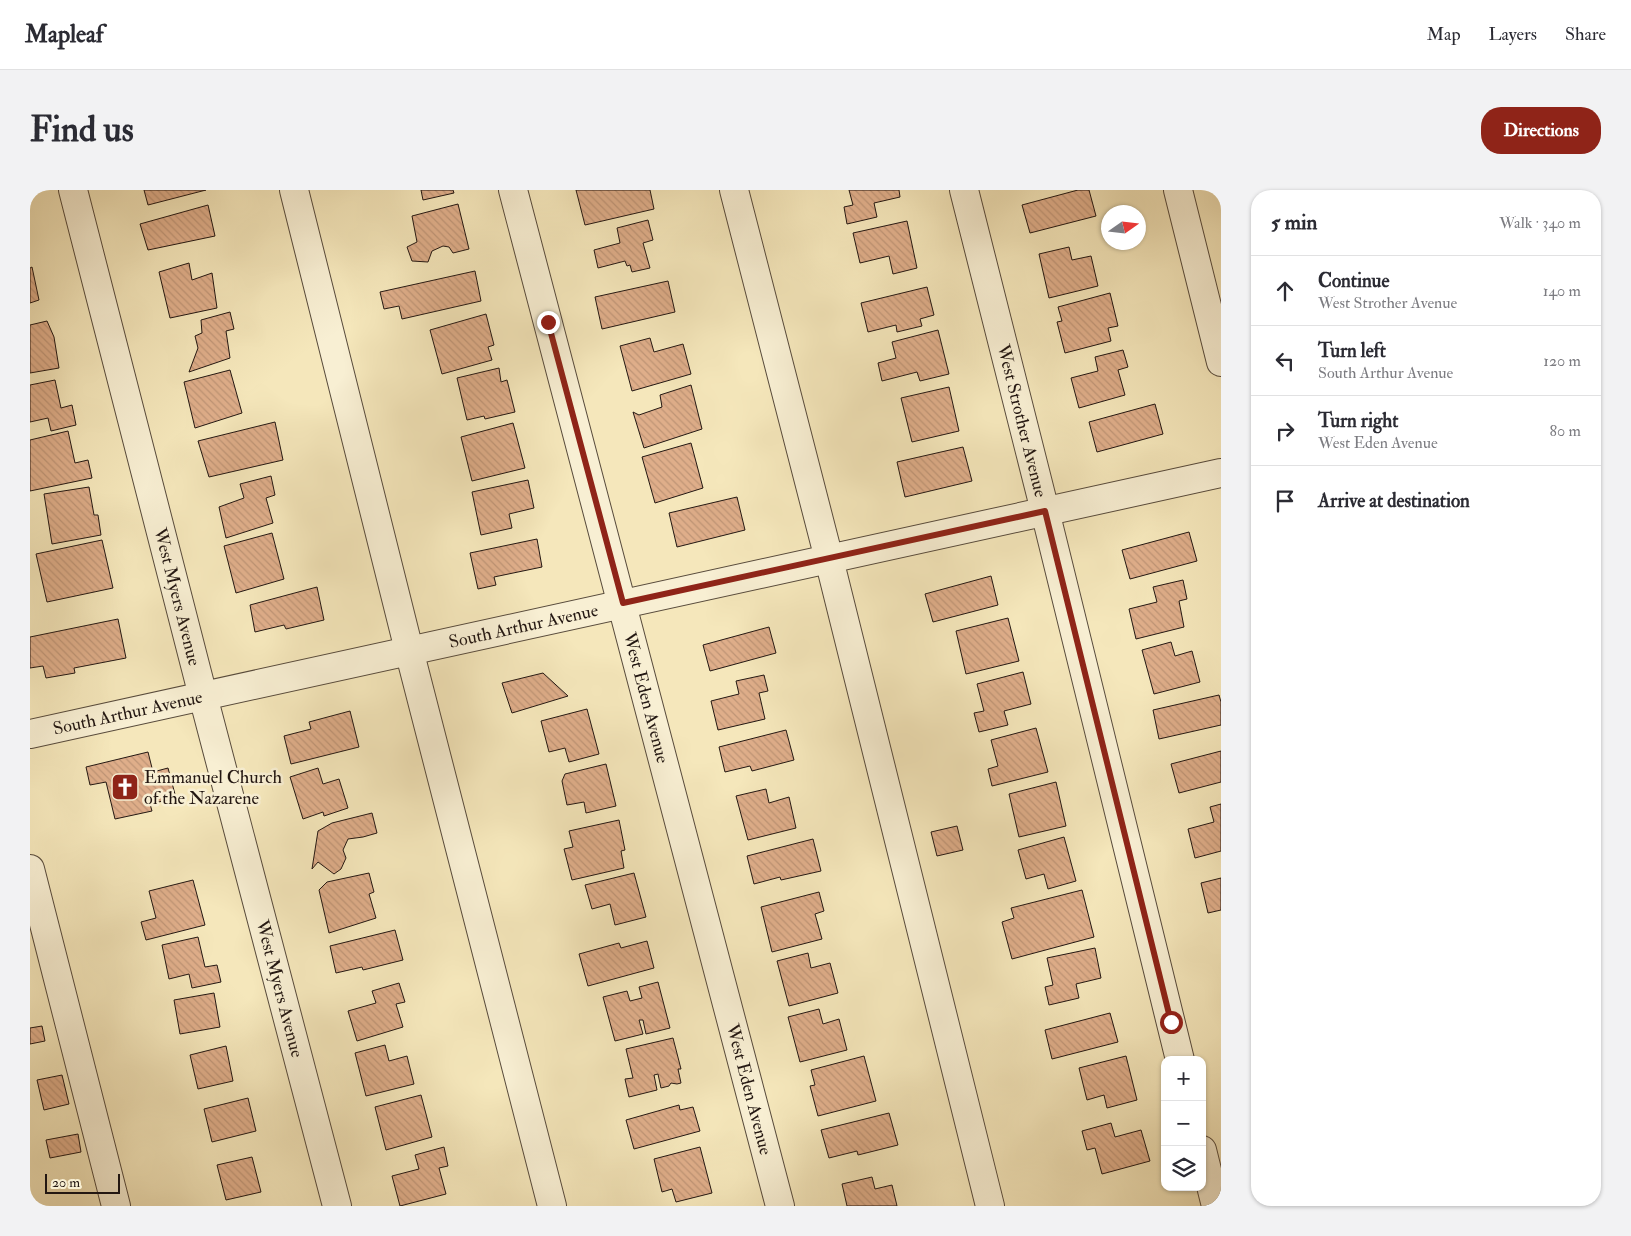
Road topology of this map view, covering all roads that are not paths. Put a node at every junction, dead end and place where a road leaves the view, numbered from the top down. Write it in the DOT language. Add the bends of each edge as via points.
graph roads {
  1 [pos="73,190"];
  2 [pos="294,190"];
  3 [pos="513,190"];
  4 [pos="734,190"];
  5 [pos="964,190"];
  6 [pos="1178,190"];
  7 [pos="1221,362"];
  8 [pos="1221,472"];
  9 [pos="1045,511"];
  10 [pos="829,558"];
  11 [pos="623,603"];
  12 [pos="409,650"];
  13 [pos="203,696"];
  14 [pos="30,734"];
  15 [pos="30,869"];
  16 [pos="1179,1056"];
  17 [pos="1206,1166"];
  18 [pos="116,1206"];
  19 [pos="337,1206"];
  20 [pos="552,1206"];
  21 [pos="780,1206"];
  22 [pos="990,1206"];
  23 [pos="1216,1206"];
  1 -- 13 [label="street, West Myers Avenue"];
  2 -- 12 [label="street"];
  3 -- 11 [label="street, West Eden Avenue"];
  4 -- 10 [label="street"];
  5 -- 9 [label="street, West Strother Avenue"];
  6 -- 7 [label="street"];
  8 -- 9 [label="street, South Arthur Avenue"];
  9 -- 10 [label="street, South Arthur Avenue"];
  9 -- 16 [label="street, West Strother Avenue"];
  10 -- 11 [label="street, South Arthur Avenue"];
  10 -- 22 [label="street"];
  11 -- 12 [label="street, South Arthur Avenue"];
  11 -- 21 [label="street, West Eden Avenue"];
  12 -- 13 [label="street, South Arthur Avenue"];
  12 -- 20 [label="street"];
  13 -- 14 [label="street, South Arthur Avenue"];
  13 -- 19 [label="street, West Myers Avenue"];
  15 -- 18 [label="street"];
  17 -- 23 [label="street"];
}
